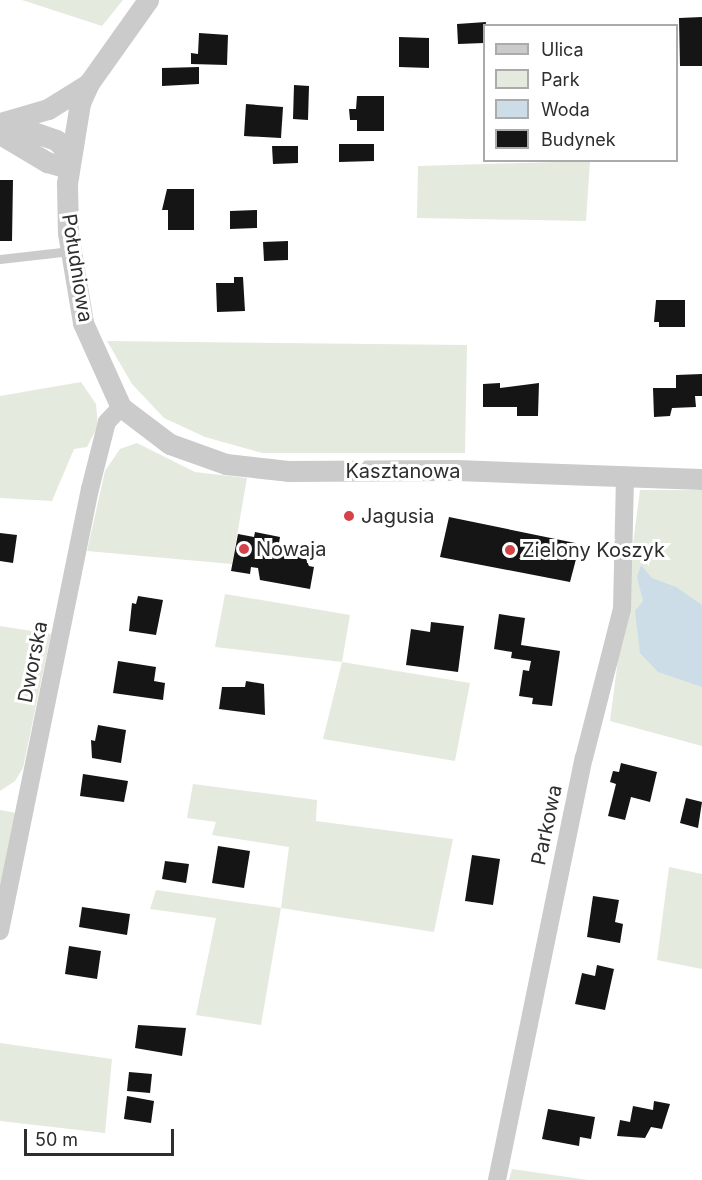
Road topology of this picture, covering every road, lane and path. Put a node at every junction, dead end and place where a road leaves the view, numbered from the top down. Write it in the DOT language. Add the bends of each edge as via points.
graph roads {
  1 [pos="148,0"];
  2 [pos="89,83"];
  3 [pos="2,127"];
  4 [pos="69,161"];
  5 [pos="71,251"];
  6 [pos="0,259"];
  7 [pos="121,406"];
  8 [pos="625,478"];
  9 [pos="702,479"];
  10 [pos="0,931"];
  11 [pos="497,1180"];
  1 -- 2 [label="street, Południowa"];
  2 -- 3 [label="street" via="62,103"];
  2 -- 4 [label="street, Południowa" via="80,102"];
  3 -- 4 [label="street" via="47,162"];
  4 -- 5 [label="street, Południowa" via="66,215"];
  5 -- 6 [label="lane"];
  5 -- 7 [label="street, Południowa" via="83,323"];
  7 -- 8 [label="street, Kasztanowa" via="170,444 226,464 288,471 456,470"];
  7 -- 10 [label="street, Dworska" via="107,422 90,489"];
  8 -- 9 [label="street, Kasztanowa"];
  8 -- 11 [label="street, Parkowa" via="622,609 584,758"];
}
